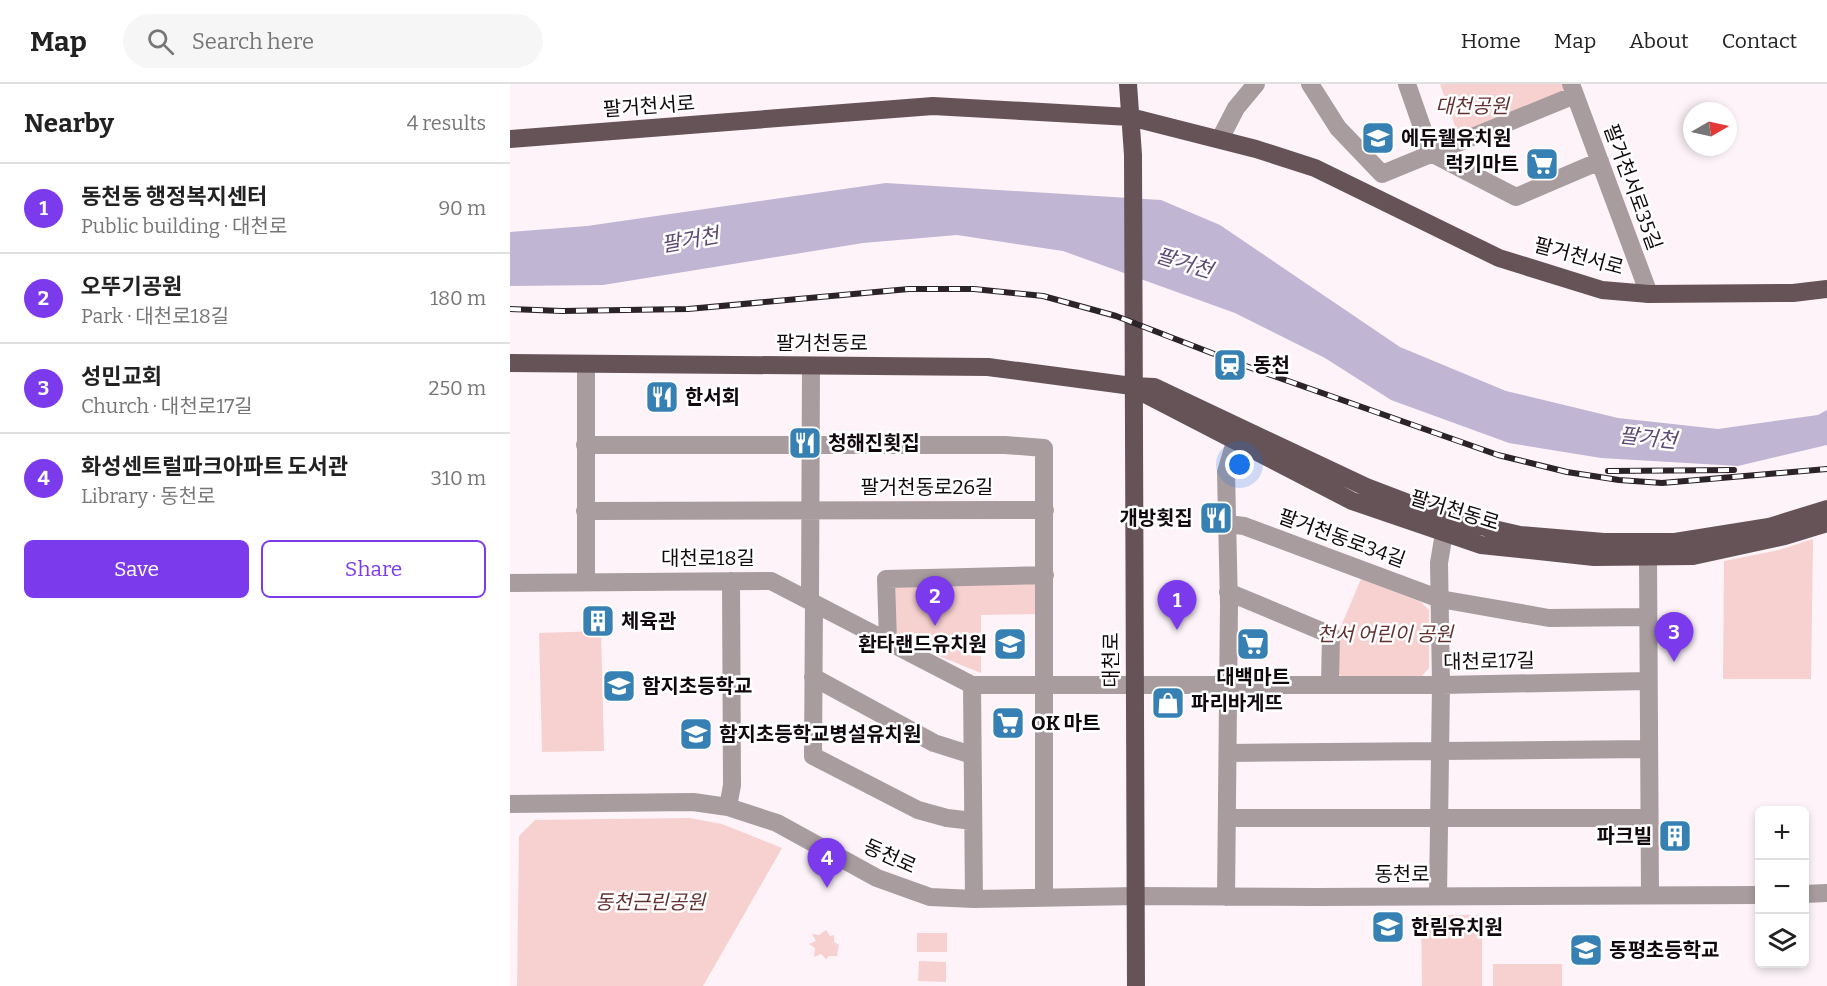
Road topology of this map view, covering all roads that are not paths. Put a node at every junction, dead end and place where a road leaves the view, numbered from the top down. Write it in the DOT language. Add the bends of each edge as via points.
graph roads {
  1 [pos="1128,84"];
  2 [pos="1256,84"];
  3 [pos="1310,84"];
  4 [pos="1407,84"];
  5 [pos="1573,90"];
  6 [pos="1130,117"];
  7 [pos="510,139"];
  8 [pos="1221,139"];
  9 [pos="1431,153"];
  10 [pos="1600,161"];
  11 [pos="1382,174"];
  12 [pos="1371,195"];
  13 [pos="1827,289"];
  14 [pos="1649,294"];
  15 [pos="510,363"];
  16 [pos="586,364"];
  17 [pos="811,366"];
  18 [pos="1132,386"];
  19 [pos="1235,442"];
  20 [pos="810,444"];
  21 [pos="585,445"];
  22 [pos="810,509"];
  23 [pos="1827,509"];
  24 [pos="1045,510"];
  25 [pos="585,511"];
  26 [pos="1827,523"];
  27 [pos="1227,524"];
  28 [pos="1444,533"];
  29 [pos="1648,556"];
  30 [pos="1045,575"];
  31 [pos="731,580"];
  32 [pos="586,582"];
  33 [pos="510,583"];
  34 [pos="1228,592"];
  35 [pos="1440,599"];
  36 [pos="812,602"];
  37 [pos="1648,617"];
  38 [pos="888,642"];
  39 [pos="813,677"];
  40 [pos="1648,681"];
  41 [pos="1330,684"];
  42 [pos="972,685"];
  43 [pos="1133,685"];
  44 [pos="1228,685"];
  45 [pos="1441,685"];
  46 [pos="1044,686"];
  47 [pos="1649,749"];
  48 [pos="1440,750"];
  49 [pos="1228,753"];
  50 [pos="972,755"];
  51 [pos="510,804"];
  52 [pos="728,807"];
  53 [pos="1227,818"];
  54 [pos="1649,818"];
  55 [pos="1439,819"];
  56 [pos="973,821"];
  57 [pos="1827,893"];
  58 [pos="1809,894"];
  59 [pos="1755,895"];
  60 [pos="1136,896"];
  61 [pos="1650,896"];
  62 [pos="1044,897"];
  63 [pos="1226,897"];
  64 [pos="1438,897"];
  65 [pos="974,899"];
  66 [pos="1136,986"];
  1 -- 6 [label="main road"];
  2 -- 8 [label="street" via="1236,108"];
  3 -- 11 [label="street" via="1338,128"];
  4 -- 9 [label="street"];
  5 -- 9 [label="street, 팔거천서로35길"];
  5 -- 10 [label="street, 팔거천서로35길"];
  6 -- 7 [label="main road, 팔거천서로" via="933,106"];
  6 -- 8 [label="main road, 팔거천서로"];
  6 -- 18 [label="main road, 대천로"];
  8 -- 12 [label="main road, 팔거천서로" via="1315,168"];
  9 -- 10 [label="street" via="1516,197"];
  9 -- 11 [label="street, 팔거천서로35길"];
  10 -- 14 [label="street, 팔거천서로35길"];
  11 -- 12 [label="street"];
  12 -- 14 [label="main road, 팔거천서로" via="1499,258 1602,290"];
  13 -- 14 [label="main road, 팔거천서로" via="1793,293"];
  15 -- 16 [label="main road, 팔거천동로"];
  16 -- 17 [label="main road, 팔거천동로"];
  16 -- 21 [label="street"];
  17 -- 18 [label="main road, 팔거천동로" via="988,367"];
  17 -- 20 [label="street"];
  18 -- 19 [label="main road, 팔거천동로"];
  18 -- 23 [label="main road, 팔거천동로" via="1154,387 1366,487 1439,515 1520,535 1604,542 1675,542 1768,527"];
  18 -- 43 [label="main road, 대천로"];
  19 -- 27 [label="street" via="1226,472"];
  19 -- 28 [label="main road, 팔거천동로" via="1352,501"];
  20 -- 21 [label="street"];
  20 -- 22 [label="street"];
  20 -- 24 [label="street" via="1044,448"];
  21 -- 25 [label="street"];
  22 -- 24 [label="street, 팔거천동로26길"];
  22 -- 25 [label="street, 팔거천동로26길"];
  22 -- 36 [label="street"];
  24 -- 30 [label="street"];
  25 -- 32 [label="street"];
  26 -- 29 [label="main road, 팔거천동로" via="1693,556"];
  27 -- 34 [label="street"];
  27 -- 35 [label="street, 팔거천동로34길" via="1244,526"];
  28 -- 29 [label="main road, 팔거천동로" via="1482,545 1594,557"];
  28 -- 35 [label="street"];
  29 -- 37 [label="street"];
  30 -- 38 [label="street" via="886,579"];
  30 -- 46 [label="street"];
  31 -- 32 [label="street, 대천로18길"];
  31 -- 36 [label="street, 대천로18길" via="771,581"];
  31 -- 52 [label="street" via="732,785"];
  32 -- 33 [label="street, 대천로18길"];
  34 -- 41 [label="street" via="1331,635"];
  34 -- 44 [label="street"];
  35 -- 37 [label="street, 팔거천동로34길" via="1549,618"];
  35 -- 45 [label="street"];
  36 -- 38 [label="street, 대천로18길"];
  36 -- 39 [label="street"];
  37 -- 40 [label="street"];
  38 -- 42 [label="street, 대천로18길"];
  39 -- 50 [label="street" via="934,743"];
  39 -- 56 [label="street" via="813,756 918,810"];
  40 -- 45 [label="street, 대천로17길"];
  40 -- 47 [label="street"];
  41 -- 44 [label="street, 대천로17길"];
  41 -- 45 [label="street, 대천로17길"];
  42 -- 46 [label="street, 대천로18길"];
  42 -- 50 [label="street"];
  43 -- 44 [label="street, 대천로17길"];
  43 -- 46 [label="street, 대천로18길"];
  43 -- 60 [label="main road, 대천로"];
  44 -- 49 [label="street"];
  45 -- 48 [label="street"];
  46 -- 62 [label="street"];
  47 -- 48 [label="street"];
  47 -- 54 [label="street"];
  48 -- 49 [label="street"];
  48 -- 55 [label="street"];
  49 -- 53 [label="street"];
  50 -- 56 [label="street"];
  51 -- 52 [label="street, 동천로" via="693,802"];
  52 -- 65 [label="street, 동천로" via="777,823 902,888 930,897"];
  53 -- 55 [label="street"];
  53 -- 63 [label="street"];
  54 -- 55 [label="street"];
  54 -- 61 [label="street"];
  55 -- 64 [label="street"];
  56 -- 65 [label="street"];
  57 -- 58 [label="street"];
  59 -- 61 [label="street, 동천로"];
  60 -- 62 [label="street, 동천로"];
  60 -- 63 [label="street, 동천로"];
  60 -- 66 [label="main road, 대천로"];
  61 -- 64 [label="street, 동천로"];
  62 -- 65 [label="street, 동천로"];
  63 -- 64 [label="street, 동천로"];
}
